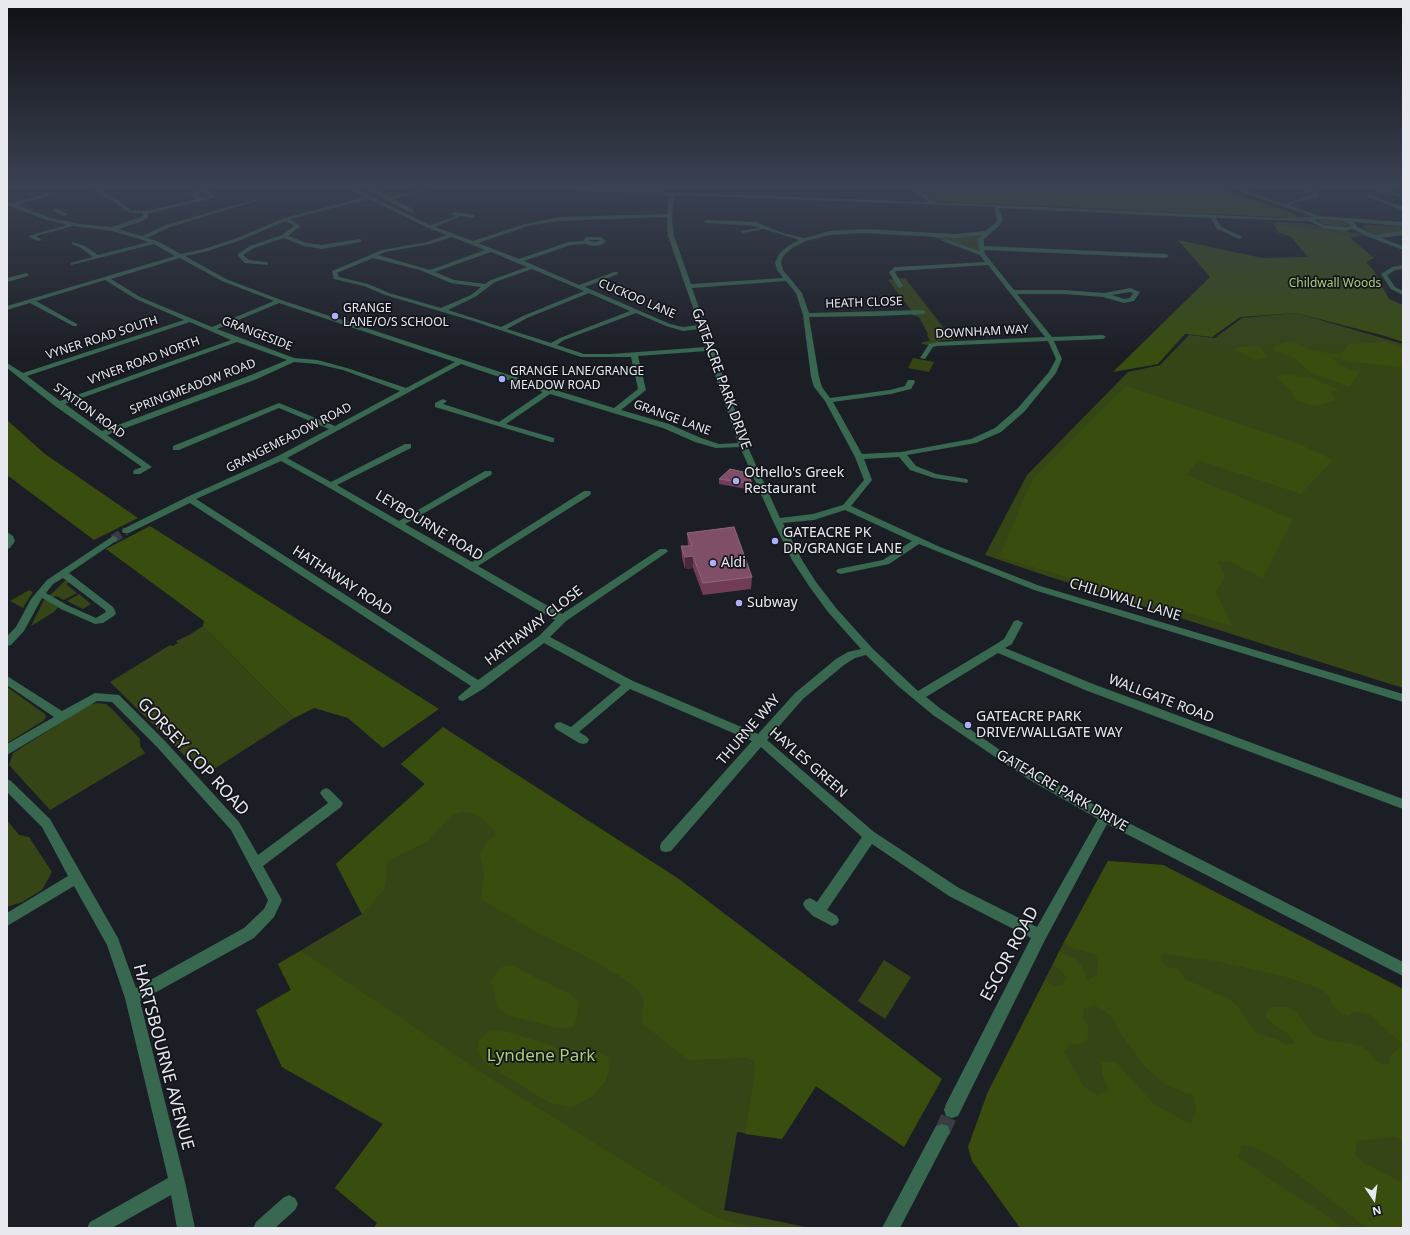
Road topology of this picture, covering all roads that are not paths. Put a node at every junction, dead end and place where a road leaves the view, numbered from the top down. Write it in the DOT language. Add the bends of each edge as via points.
graph roads {
  1 [pos="75,244"];
  2 [pos="149,244"];
  3 [pos="158,244"];
  4 [pos="224,244"];
  5 [pos="262,244"];
  6 [pos="303,244"];
  7 [pos="343,244"];
  8 [pos="425,244"];
  9 [pos="475,244"];
  10 [pos="568,244"];
  11 [pos="674,244"];
  12 [pos="797,244"];
  13 [pos="957,244"];
  14 [pos="981,244"];
  15 [pos="1391,244"];
  16 [pos="1403,248"];
  17 [pos="491,250"];
  18 [pos="982,251"];
  19 [pos="180,256"];
  20 [pos="374,256"];
  21 [pos="1166,256"];
  22 [pos="97,257"];
  23 [pos="519,261"];
  24 [pos="990,263"];
  25 [pos="73,264"];
  26 [pos="266,264"];
  27 [pos="532,267"];
  28 [pos="1403,267"];
  29 [pos="430,272"];
  30 [pos="616,273"];
  31 [pos="26,275"];
  32 [pos="107,279"];
  33 [pos="787,279"];
  34 [pos="7,280"];
  35 [pos="485,286"];
  36 [pos="688,286"];
  37 [pos="900,286"];
  38 [pos="579,287"];
  39 [pos="590,291"];
  40 [pos="1012,292"];
  41 [pos="1403,293"];
  42 [pos="1104,295"];
  43 [pos="31,300"];
  44 [pos="279,301"];
  45 [pos="7,308"];
  46 [pos="442,310"];
  47 [pos="636,311"];
  48 [pos="923,312"];
  49 [pos="806,315"];
  50 [pos="190,320"];
  51 [pos="75,325"];
  52 [pos="702,327"];
  53 [pos="212,329"];
  54 [pos="501,330"];
  55 [pos="1103,337"];
  56 [pos="1050,339"];
  57 [pos="237,340"];
  58 [pos="552,346"];
  59 [pos="709,349"];
  60 [pos="634,354"];
  61 [pos="923,358"];
  62 [pos="293,360"];
  63 [pos="460,362"];
  64 [pos="7,365"];
  65 [pos="21,376"];
  66 [pos="911,382"];
  67 [pos="407,391"];
  68 [pos="549,391"];
  69 [pos="443,400"];
  70 [pos="828,400"];
  71 [pos="58,404"];
  72 [pos="616,410"];
  73 [pos="501,424"];
  74 [pos="336,429"];
  75 [pos="101,434"];
  76 [pos="551,440"];
  77 [pos="743,445"];
  78 [pos="408,446"];
  79 [pos="176,448"];
  80 [pos="901,454"];
  81 [pos="859,457"];
  82 [pos="281,458"];
  83 [pos="137,472"];
  84 [pos="488,473"];
  85 [pos="964,481"];
  86 [pos="331,485"];
  87 [pos="587,493"];
  88 [pos="190,499"];
  89 [pos="846,507"];
  90 [pos="778,521"];
  91 [pos="399,524"];
  92 [pos="126,531"];
  93 [pos="7,535"];
  94 [pos="113,539"];
  95 [pos="919,540"];
  96 [pos="7,546"];
  97 [pos="663,551"];
  98 [pos="471,567"];
  99 [pos="841,571"];
  100 [pos="62,574"];
  101 [pos="40,593"];
  102 [pos="562,619"];
  103 [pos="1018,623"];
  104 [pos="543,638"];
  105 [pos="7,642"];
  106 [pos="997,649"];
  107 [pos="868,651"];
  108 [pos="7,680"];
  109 [pos="629,684"];
  110 [pos="479,686"];
  111 [pos="918,696"];
  112 [pos="463,697"];
  113 [pos="1403,698"];
  114 [pos="61,716"];
  115 [pos="560,726"];
  116 [pos="571,733"];
  117 [pos="583,740"];
  118 [pos="760,740"];
  119 [pos="7,750"];
  120 [pos="7,784"];
  121 [pos="326,792"];
  122 [pos="1403,804"];
  123 [pos="1105,817"];
  124 [pos="870,836"];
  125 [pos="666,847"];
  126 [pos="256,864"];
  127 [pos="76,878"];
  128 [pos="7,920"];
  129 [pos="832,920"];
  130 [pos="1040,935"];
  131 [pos="1403,969"];
  132 [pos="132,998"];
  133 [pos="952,1110"];
  134 [pos="942,1132"];
  135 [pos="177,1182"];
  136 [pos="289,1204"];
  137 [pos="96,1228"];
  138 [pos="186,1228"];
  139 [pos="262,1228"];
  140 [pos="891,1228"];
  1 -- 22 [label="street"];
  2 -- 22 [label="street"];
  3 -- 19 [label="street, GRANGE LANE"];
  4 -- 19 [label="street"];
  5 -- 26 [label="street" via="240,255 247,262"];
  6 -- 7 [label="street" via="322,247"];
  8 -- 20 [label="street" via="384,251"];
  9 -- 17 [label="street, CUCKOO LANE"];
  10 -- 23 [label="street"];
  11 -- 36 [label="street, GATEACRE PARK DRIVE"];
  12 -- 33 [label="street" via="782,254 778,262"];
  13 -- 18 [label="street"];
  14 -- 18 [label="street"];
  15 -- 16 [label="street"];
  17 -- 23 [label="street, CUCKOO LANE"];
  17 -- 29 [label="street"];
  18 -- 21 [label="street"];
  18 -- 24 [label="street"];
  19 -- 32 [label="street"];
  19 -- 44 [label="street, GRANGE LANE" via="224,280"];
  20 -- 29 [label="street"];
  20 -- 46 [label="street" via="334,272 336,278"];
  22 -- 25 [label="street"];
  23 -- 27 [label="street, CUCKOO LANE"];
  24 -- 37 [label="street" via="895,269 892,272"];
  24 -- 40 [label="street"];
  27 -- 35 [label="street"];
  27 -- 38 [label="street, CUCKOO LANE"];
  28 -- 41 [label="street" via="1394,268 1384,274 1392,288"];
  29 -- 35 [label="street" via="453,282"];
  30 -- 38 [label="street"];
  31 -- 34 [label="street"];
  32 -- 43 [label="street"];
  32 -- 50 [label="street, GRANGESIDE" via="138,298"];
  33 -- 36 [label="street"];
  33 -- 49 [label="street" via="799,293"];
  35 -- 46 [label="street" via="473,296"];
  36 -- 52 [label="street, GATEACRE PARK DRIVE"];
  38 -- 39 [label="street, CUCKOO LANE"];
  39 -- 47 [label="street, CUCKOO LANE"];
  39 -- 54 [label="street" via="525,317"];
  40 -- 42 [label="street"];
  40 -- 56 [label="street"];
  43 -- 45 [label="street"];
  43 -- 51 [label="street"];
  44 -- 53 [label="street"];
  44 -- 63 [label="street, GRANGE LANE"];
  46 -- 54 [label="street"];
  47 -- 52 [label="street, CUCKOO LANE" via="676,328"];
  47 -- 58 [label="street" via="562,339"];
  48 -- 49 [label="street, HEATH CLOSE"];
  49 -- 70 [label="street" via="815,377 818,387"];
  50 -- 53 [label="street, GRANGESIDE"];
  50 -- 65 [label="street, VYNER ROAD SOUTH"];
  52 -- 59 [label="street, GATEACRE PARK DRIVE"];
  53 -- 57 [label="street, GRANGESIDE"];
  54 -- 58 [label="street"];
  55 -- 56 [label="street, DOWNHAM WAY"];
  56 -- 61 [label="street, DOWNHAM WAY" via="937,344 931,345"];
  56 -- 80 [label="street" via="1059,359 1052,373 1021,410 998,430 973,441"];
  57 -- 62 [label="street, GRANGESIDE"];
  57 -- 71 [label="street, VYNER ROAD NORTH"];
  58 -- 60 [label="street" via="591,357"];
  59 -- 60 [label="street"];
  59 -- 77 [label="street, GATEACRE PARK DRIVE"];
  60 -- 72 [label="street" via="642,390"];
  62 -- 67 [label="street, GRANGESIDE" via="317,362 344,369"];
  62 -- 75 [label="street, SPRINGMEADOW ROAD"];
  63 -- 67 [label="street, GRANGEMEADOW ROAD"];
  63 -- 68 [label="street, GRANGE LANE"];
  64 -- 65 [label="street, STATION ROAD"];
  65 -- 71 [label="street, STATION ROAD"];
  66 -- 70 [label="street" via="908,387 891,392"];
  67 -- 74 [label="street, GRANGEMEADOW ROAD"];
  68 -- 72 [label="street, GRANGE LANE"];
  68 -- 73 [label="street"];
  69 -- 73 [label="street" via="438,405"];
  70 -- 81 [label="street"];
  71 -- 75 [label="street, STATION ROAD"];
  72 -- 77 [label="street, GRANGE LANE" via="666,426 698,440 720,446"];
  73 -- 76 [label="street"];
  74 -- 79 [label="street" via="279,405"];
  74 -- 82 [label="street, GRANGEMEADOW ROAD"];
  75 -- 83 [label="street, STATION ROAD" via="148,467"];
  77 -- 90 [label="street, GATEACRE PARK DRIVE"];
  78 -- 86 [label="street"];
  80 -- 81 [label="street"];
  80 -- 85 [label="street" via="913,468 934,476"];
  81 -- 89 [label="street" via="868,480"];
  82 -- 86 [label="street, LEYBOURNE ROAD"];
  82 -- 88 [label="street, GRANGEMEADOW ROAD"];
  84 -- 91 [label="street"];
  86 -- 91 [label="street, LEYBOURNE ROAD"];
  87 -- 98 [label="street"];
  88 -- 92 [label="street, GRANGEMEADOW ROAD"];
  88 -- 110 [label="street, HATHAWAY ROAD"];
  89 -- 90 [label="street" via="814,517"];
  89 -- 95 [label="street, CHILDWALL LANE"];
  90 -- 107 [label="street, GATEACRE PARK DRIVE" via="790,548 812,584 839,620"];
  91 -- 98 [label="street, LEYBOURNE ROAD"];
  93 -- 96 [label="street" via="10,538"];
  94 -- 100 [label="street"];
  95 -- 99 [label="street" via="886,562"];
  95 -- 113 [label="street, CHILDWALL LANE" via="1037,588"];
  97 -- 102 [label="street, HATHAWAY CLOSE"];
  98 -- 102 [label="street, LEYBOURNE ROAD"];
  100 -- 101 [label="street"];
  100 -- 101 [label="street" via="110,609 111,613 95,621"];
  101 -- 105 [label="street" via="31,606 25,622"];
  102 -- 104 [label="street, HATHAWAY CLOSE"];
  103 -- 106 [label="street" via="1008,641"];
  104 -- 109 [label="street, HAYLES GREEN"];
  104 -- 110 [label="street, HATHAWAY CLOSE"];
  106 -- 111 [label="street"];
  106 -- 122 [label="street, WALLGATE ROAD" via="1089,687"];
  107 -- 111 [label="street, GATEACRE PARK DRIVE"];
  107 -- 118 [label="street, THURNE WAY" via="846,658 830,670 799,696"];
  108 -- 114 [label="street"];
  109 -- 116 [label="street"];
  109 -- 118 [label="street, HAYLES GREEN"];
  110 -- 112 [label="street, HATHAWAY CLOSE"];
  111 -- 123 [label="street, GATEACRE PARK DRIVE" via="996,753 1038,780"];
  114 -- 119 [label="street, GORSEY COP ROAD"];
  114 -- 126 [label="street, GORSEY COP ROAD" via="95,697 115,698 235,826"];
  115 -- 116 [label="street"];
  116 -- 117 [label="street"];
  118 -- 124 [label="street, HAYLES GREEN"];
  118 -- 125 [label="street, THURNE WAY"];
  120 -- 127 [label="street, HARTSBOURNE AVENUE" via="46,823"];
  121 -- 126 [label="street" via="337,803"];
  123 -- 130 [label="street, ESCOR ROAD"];
  123 -- 131 [label="street, GATEACRE PARK DRIVE"];
  124 -- 129 [label="street" via="814,908"];
  124 -- 130 [label="street, HAYLES GREEN" via="954,892"];
  126 -- 132 [label="street, GORSEY COP ROAD" via="275,900 269,913 249,933"];
  127 -- 128 [label="street"];
  127 -- 132 [label="street, HARTSBOURNE AVENUE" via="112,943"];
  130 -- 133 [label="street, ESCOR ROAD"];
  132 -- 135 [label="street, HARTSBOURNE AVENUE"];
  134 -- 140 [label="street"];
  135 -- 137 [label="street"];
  135 -- 138 [label="street, HARTSBOURNE AVENUE"];
  136 -- 139 [label="street"];
}
